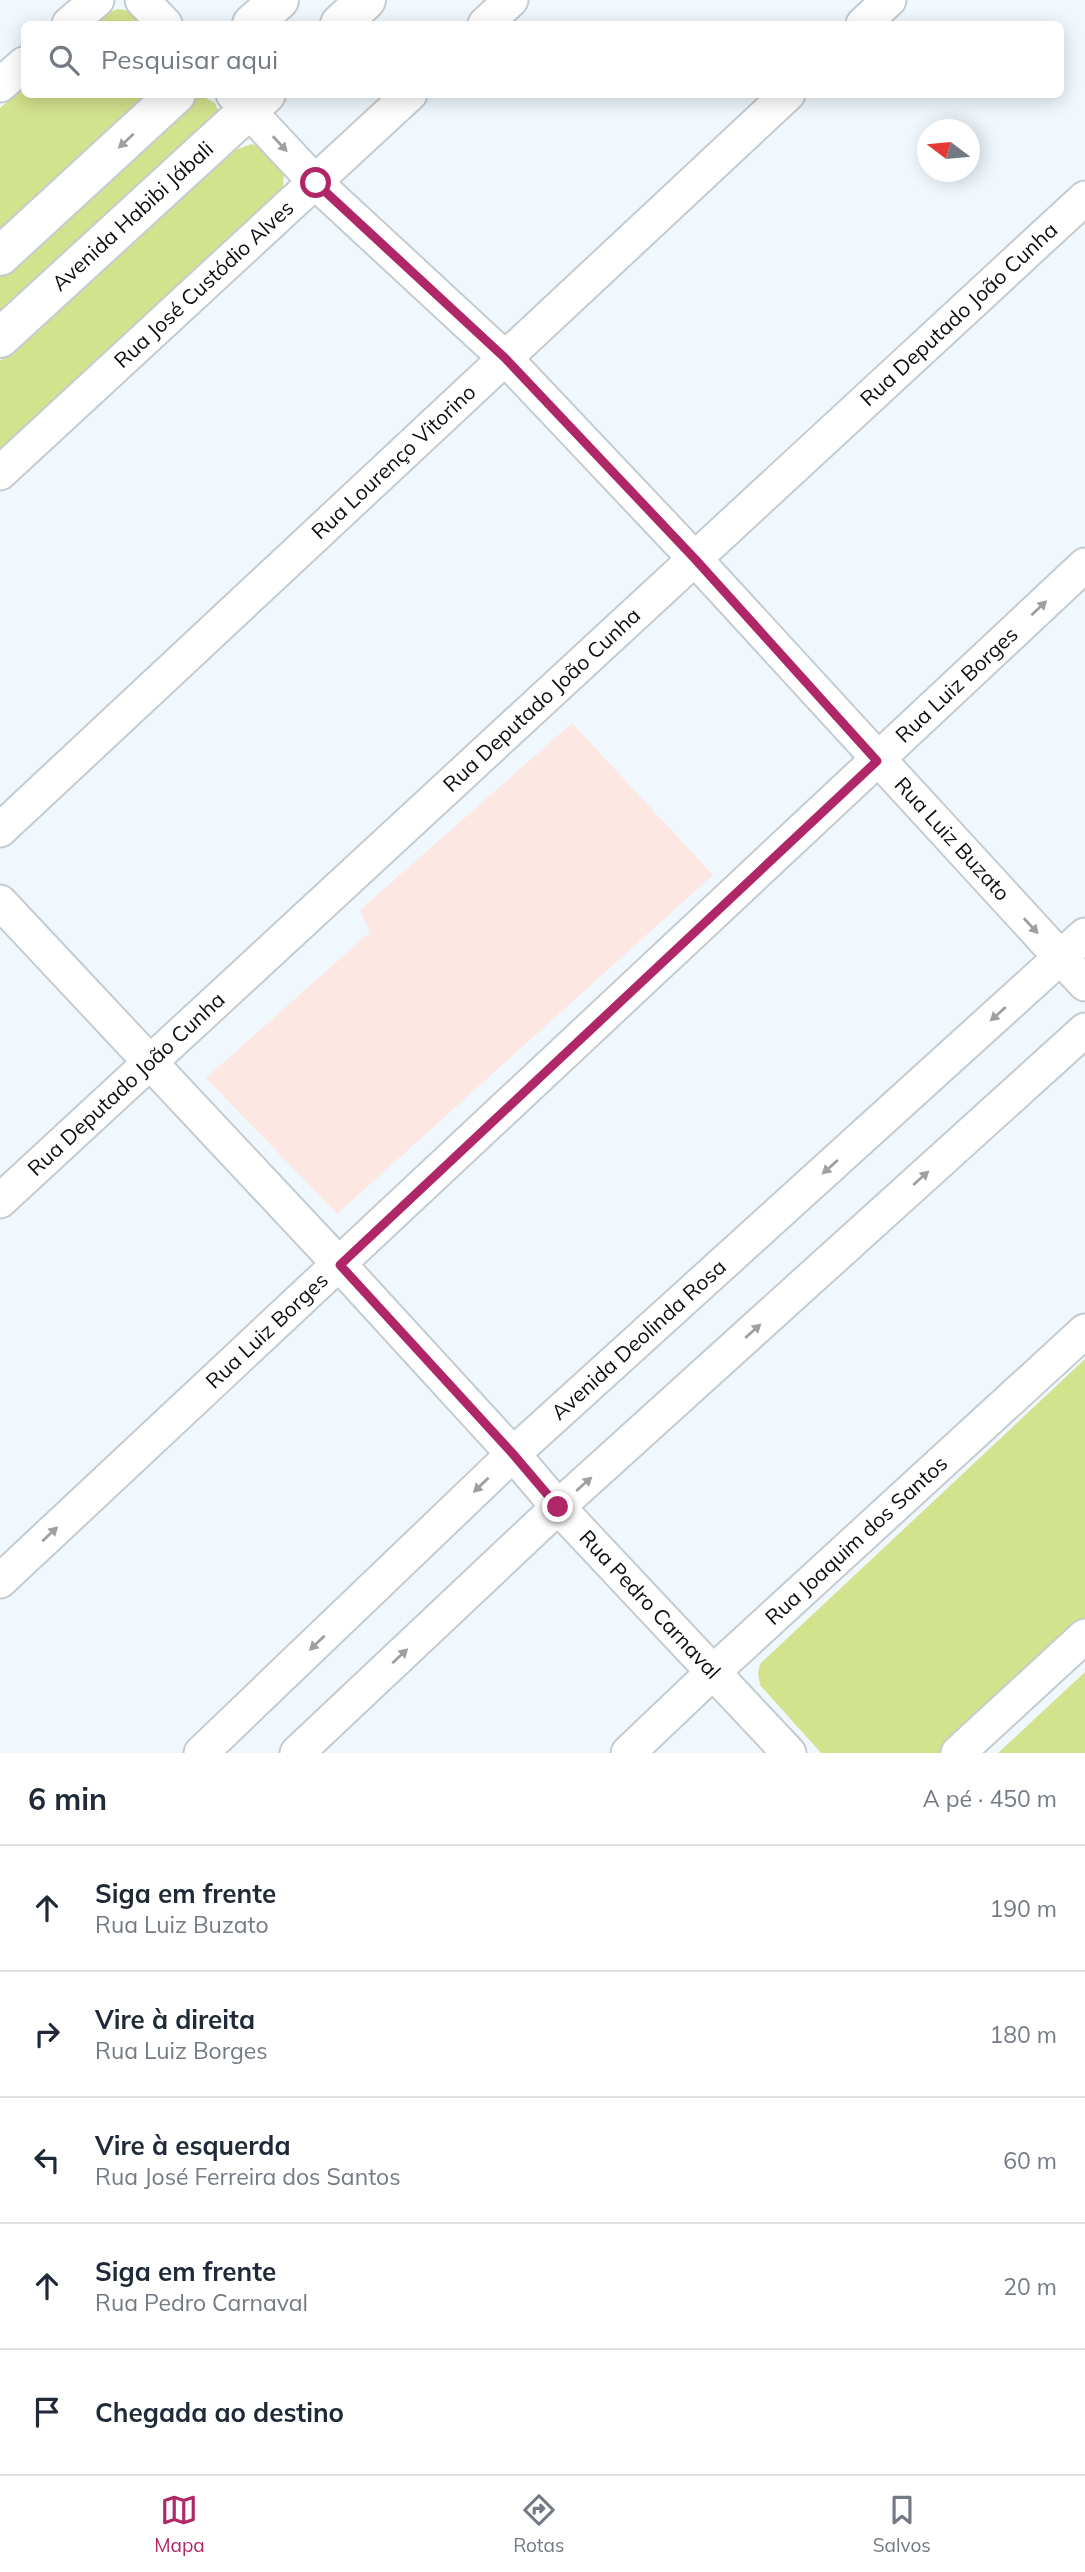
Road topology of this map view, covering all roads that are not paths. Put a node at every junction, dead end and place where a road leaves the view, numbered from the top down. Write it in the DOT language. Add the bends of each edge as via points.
graph roads {
  1 [pos="97,0"];
  2 [pos="142,0"];
  3 [pos="278,0"];
  4 [pos="366,0"];
  5 [pos="511,0"];
  6 [pos="889,0"];
  7 [pos="72,21"];
  8 [pos="162,21"];
  9 [pos="255,21"];
  10 [pos="343,21"];
  11 [pos="488,21"];
  12 [pos="866,21"];
  13 [pos="21,67"];
  14 [pos="0,85"];
  15 [pos="172,98"];
  16 [pos="406,98"];
  17 [pos="784,98"];
  18 [pos="249,100"];
  19 [pos="316,183"];
  20 [pos="1085,198"];
  21 [pos="0,256"];
  22 [pos="0,338"];
  23 [pos="505,358"];
  24 [pos="0,473"];
  25 [pos="695,559"];
  26 [pos="1085,565"];
  27 [pos="877,761"];
  28 [pos="0,830"];
  29 [pos="0,902"];
  30 [pos="1085,935"];
  31 [pos="1060,958"];
  32 [pos="1085,984"];
  33 [pos="1085,1030"];
  34 [pos="151,1063"];
  35 [pos="0,1201"];
  36 [pos="340,1265"];
  37 [pos="1085,1331"];
  38 [pos="513,1454"];
  39 [pos="558,1507"];
  40 [pos="0,1581"];
  41 [pos="1085,1636"];
  42 [pos="712,1673"];
  43 [pos="201,1753"];
  44 [pos="297,1753"];
  45 [pos="628,1753"];
  46 [pos="789,1753"];
  47 [pos="958,1753"];
  1 -- 7 [label="street"];
  2 -- 8 [label="street"];
  3 -- 9 [label="main road"];
  4 -- 10 [label="main road"];
  5 -- 11 [label="street"];
  6 -- 12 [label="street"];
  13 -- 14 [label="street"];
  15 -- 21 [label="main road, one-way"];
  16 -- 19 [label="street, Rua José Custódio Alves"];
  17 -- 23 [label="street, Rua Lourenço Vitorino"];
  18 -- 19 [label="street, Rua Luiz Buzato, one-way"];
  18 -- 22 [label="main road, Avenida Habibi Jábali"];
  19 -- 23 [label="street, Rua Luiz Buzato"];
  19 -- 24 [label="street, Rua José Custódio Alves"];
  20 -- 25 [label="street, Rua Deputado João Cunha"];
  23 -- 25 [label="street, Rua Luiz Buzato"];
  23 -- 28 [label="street, Rua Lourenço Vitorino"];
  25 -- 27 [label="street, Rua Luiz Buzato"];
  25 -- 34 [label="street, Rua Deputado João Cunha"];
  27 -- 26 [label="street, Rua Luiz Borges, one-way"];
  27 -- 31 [label="street, Rua Luiz Buzato, one-way"];
  27 -- 36 [label="street, Rua Luiz Borges"];
  29 -- 34 [label="street, Rua Pedro Carnaval"];
  30 -- 31 [label="street, Avenida Deolinda Rosa"];
  31 -- 32 [label="street, Rua Luiz Buzato"];
  31 -- 38 [label="street, Avenida Deolinda Rosa, one-way"];
  39 -- 33 [label="street, one-way"];
  34 -- 35 [label="street, Rua Deputado João Cunha"];
  34 -- 36 [label="street, Rua Pedro Carnaval"];
  36 -- 38 [label="street, Rua Pedro Carnaval"];
  40 -- 36 [label="street, Rua Luiz Borges, one-way"];
  37 -- 42 [label="street, Rua Joaquim dos Santos"];
  38 -- 39 [label="street, Rua Pedro Carnaval"];
  38 -- 43 [label="street, Avenida Deolinda Rosa, one-way"];
  39 -- 42 [label="street, Rua Pedro Carnaval"];
  44 -- 39 [label="street, one-way"];
  41 -- 47 [label="street"];
  42 -- 45 [label="street, Rua Joaquim dos Santos"];
  42 -- 46 [label="street, Rua Pedro Carnaval"];
}
